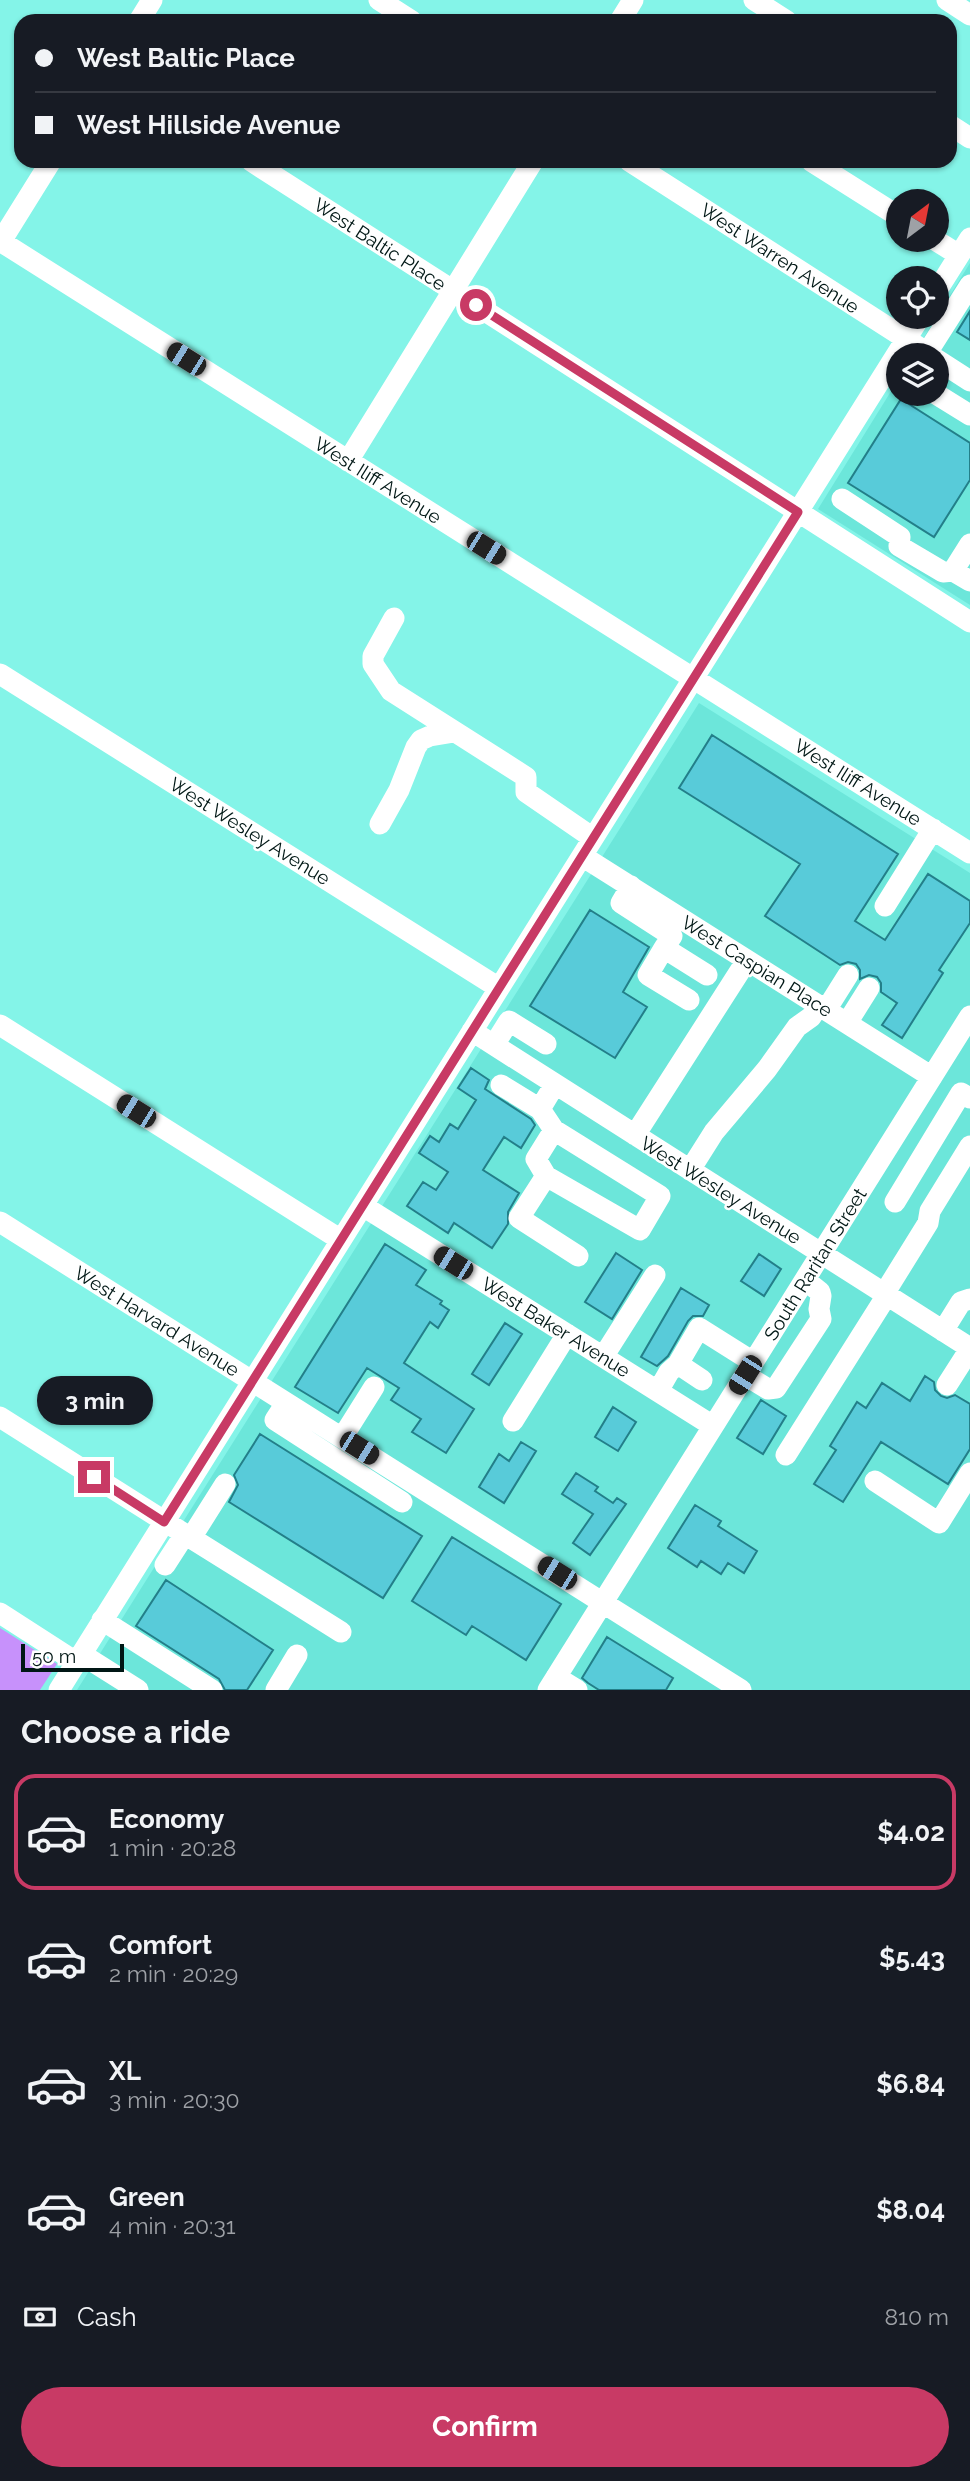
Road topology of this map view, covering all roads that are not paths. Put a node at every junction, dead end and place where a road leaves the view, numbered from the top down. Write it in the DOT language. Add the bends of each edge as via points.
graph roads {
  1 [pos="379,0"];
  2 [pos="754,0"];
  3 [pos="947,0"];
  4 [pos="401,14"];
  5 [pos="775,14"];
  6 [pos="970,15"];
  7 [pos="47,168"];
  8 [pos="262,168"];
  9 [pos="529,168"];
  10 [pos="640,168"];
  11 [pos="822,168"];
  12 [pos="886,208"];
  13 [pos="0,242"];
  14 [pos="965,246"];
  15 [pos="949,271"];
  16 [pos="970,285"];
  17 [pos="453,291"];
  18 [pos="913,329"];
  19 [pos="906,340"];
  20 [pos="911,343"];
  21 [pos="938,343"];
  22 [pos="949,368"];
  23 [pos="970,381"];
  24 [pos="949,402"];
  25 [pos="970,415"];
  26 [pos="348,461"];
  27 [pos="842,499"];
  28 [pos="798,512"];
  29 [pos="970,544"];
  30 [pos="962,576"];
  31 [pos="394,618"];
  32 [pos="970,622"];
  33 [pos="0,674"];
  34 [pos="694,678"];
  35 [pos="454,732"];
  36 [pos="380,824"];
  37 [pos="933,829"];
  38 [pos="588,847"];
  39 [pos="970,853"];
  40 [pos="885,906"];
  41 [pos="673,934"];
  42 [pos="747,960"];
  43 [pos="707,975"];
  44 [pos="848,975"];
  45 [pos="499,988"];
  46 [pos="869,988"];
  47 [pos="689,1000"];
  48 [pos="823,1008"];
  49 [pos="970,1016"];
  50 [pos="847,1023"];
  51 [pos="0,1025"];
  52 [pos="472,1031"];
  53 [pos="546,1044"];
  54 [pos="494,1045"];
  55 [pos="932,1076"];
  56 [pos="555,1084"];
  57 [pos="501,1085"];
  58 [pos="970,1098"];
  59 [pos="540,1109"];
  60 [pos="554,1130"];
  61 [pos="635,1135"];
  62 [pos="970,1146"];
  63 [pos="690,1170"];
  64 [pos="546,1176"];
  65 [pos="895,1202"];
  66 [pos="363,1206"];
  67 [pos="0,1222"];
  68 [pos="341,1240"];
  69 [pos="821,1254"];
  70 [pos="578,1256"];
  71 [pos="655,1275"];
  72 [pos="805,1280"];
  73 [pos="886,1295"];
  74 [pos="970,1299"];
  75 [pos="943,1331"];
  76 [pos="567,1334"];
  77 [pos="970,1349"];
  78 [pos="603,1357"];
  79 [pos="678,1364"];
  80 [pos="749,1368"];
  81 [pos="702,1380"];
  82 [pos="252,1382"];
  83 [pos="947,1385"];
  84 [pos="374,1387"];
  85 [pos="658,1391"];
  86 [pos="286,1402"];
  87 [pos="0,1417"];
  88 [pos="513,1421"];
  89 [pos="713,1426"];
  90 [pos="342,1438"];
  91 [pos="786,1455"];
  92 [pos="376,1459"];
  93 [pos="970,1473"];
  94 [pos="364,1478"];
  95 [pos="874,1481"];
  96 [pos="225,1484"];
  97 [pos="402,1502"];
  98 [pos="164,1522"];
  99 [pos="188,1536"];
  100 [pos="165,1566"];
  101 [pos="603,1602"];
  102 [pos="0,1613"];
  103 [pos="103,1620"];
  104 [pos="341,1632"];
  105 [pos="297,1656"];
  106 [pos="79,1658"];
  107 [pos="552,1683"];
  108 [pos="59,1690"];
  109 [pos="138,1690"];
  110 [pos="212,1690"];
  111 [pos="276,1690"];
  112 [pos="577,1690"];
  113 [pos="741,1690"];
  1 -- 4 [label="street"];
  2 -- 5 [label="street"];
  3 -- 6 [label="street"];
  7 -- 13 [label="street"];
  8 -- 17 [label="street, West Baltic Place"];
  9 -- 17 [label="street"];
  10 -- 19 [label="street, West Warren Avenue"];
  11 -- 12 [label="street"];
  13 -- 26 [label="street, West Iliff Avenue"];
  14 -- 15 [label="street"];
  16 -- 21 [label="street"];
  17 -- 26 [label="street"];
  17 -- 28 [label="street, West Baltic Place"];
  18 -- 19 [label="street"];
  19 -- 20 [label="street, West Warren Avenue"];
  19 -- 28 [label="street"];
  22 -- 23 [label="street, West Warren Avenue"];
  24 -- 25 [label="street"];
  26 -- 34 [label="street, West Iliff Avenue"];
  27 -- 30 [label="street" via="900,537 900,546 943,572"];
  28 -- 32 [label="street, West Baltic Place"];
  28 -- 34 [label="street"];
  29 -- 30 [label="street"];
  31 -- 35 [label="street" via="373,664 391,691"];
  33 -- 45 [label="street, West Wesley Avenue"];
  34 -- 37 [label="street, West Iliff Avenue"];
  34 -- 38 [label="street"];
  35 -- 36 [label="street" via="430,736 416,747"];
  35 -- 38 [label="street, West Caspian Place" via="526,777 526,792"];
  37 -- 39 [label="street, West Iliff Avenue"];
  37 -- 40 [label="street"];
  38 -- 41 [label="street, West Caspian Place"];
  38 -- 45 [label="street"];
  41 -- 42 [label="street, West Caspian Place"];
  41 -- 43 [label="street"];
  41 -- 47 [label="street" via="648,975"];
  42 -- 48 [label="street, West Caspian Place"];
  42 -- 61 [label="street"];
  44 -- 48 [label="street"];
  45 -- 52 [label="street"];
  46 -- 50 [label="street"];
  48 -- 50 [label="street, West Caspian Place"];
  48 -- 63 [label="street" via="797,1027 714,1132"];
  49 -- 55 [label="street, South Raritan Street"];
  50 -- 55 [label="street, West Caspian Place"];
  51 -- 68 [label="street"];
  52 -- 54 [label="street, West Wesley Avenue"];
  52 -- 66 [label="street"];
  53 -- 54 [label="street" via="509,1021"];
  54 -- 56 [label="street, West Wesley Avenue"];
  55 -- 69 [label="street, South Raritan Street"];
  56 -- 59 [label="street"];
  56 -- 61 [label="street, West Wesley Avenue"];
  57 -- 59 [label="street"];
  58 -- 65 [label="street" via="961,1093"];
  59 -- 60 [label="street"];
  60 -- 64 [label="street" via="536,1159"];
  60 -- 64 [label="street" via="660,1196 640,1230"];
  61 -- 63 [label="street, West Wesley Avenue"];
  62 -- 73 [label="street"];
  63 -- 69 [label="street, West Wesley Avenue"];
  64 -- 70 [label="street" via="519,1218"];
  66 -- 68 [label="street"];
  66 -- 76 [label="street, West Baker Avenue"];
  67 -- 82 [label="street, West Harvard Avenue"];
  68 -- 82 [label="street"];
  69 -- 72 [label="street, South Raritan Street"];
  69 -- 73 [label="street, West Wesley Avenue"];
  71 -- 78 [label="street"];
  72 -- 80 [label="street, South Raritan Street"];
  72 -- 80 [label="street" via="820,1292 821,1319 776,1388 768,1389"];
  73 -- 75 [label="street, West Wesley Avenue"];
  73 -- 91 [label="street"];
  74 -- 75 [label="street" via="961,1303"];
  75 -- 77 [label="street, West Wesley Avenue"];
  76 -- 78 [label="street, West Baker Avenue"];
  76 -- 88 [label="street"];
  77 -- 83 [label="street"];
  78 -- 85 [label="street, West Baker Avenue"];
  79 -- 80 [label="street" via="699,1328"];
  79 -- 81 [label="street"];
  79 -- 85 [label="street"];
  80 -- 89 [label="street, South Raritan Street"];
  82 -- 86 [label="street, West Harvard Avenue"];
  82 -- 98 [label="street"];
  84 -- 90 [label="street"];
  85 -- 89 [label="street, West Baker Avenue"];
  86 -- 90 [label="street, West Harvard Avenue"];
  86 -- 94 [label="street" via="275,1420"];
  87 -- 98 [label="street"];
  89 -- 101 [label="street, South Raritan Street"];
  90 -- 92 [label="street, West Harvard Avenue"];
  92 -- 94 [label="street"];
  92 -- 101 [label="street, West Harvard Avenue"];
  93 -- 95 [label="street" via="939,1523"];
  94 -- 97 [label="street"];
  96 -- 99 [label="street"];
  98 -- 99 [label="street"];
  98 -- 103 [label="street"];
  99 -- 100 [label="street"];
  99 -- 104 [label="street"];
  101 -- 107 [label="street, South Raritan Street"];
  101 -- 113 [label="street, West Harvard Avenue"];
  102 -- 106 [label="street"];
  103 -- 106 [label="street"];
  103 -- 110 [label="street"];
  105 -- 111 [label="street"];
  106 -- 108 [label="street"];
  106 -- 109 [label="street"];
  107 -- 112 [label="street"];
}
